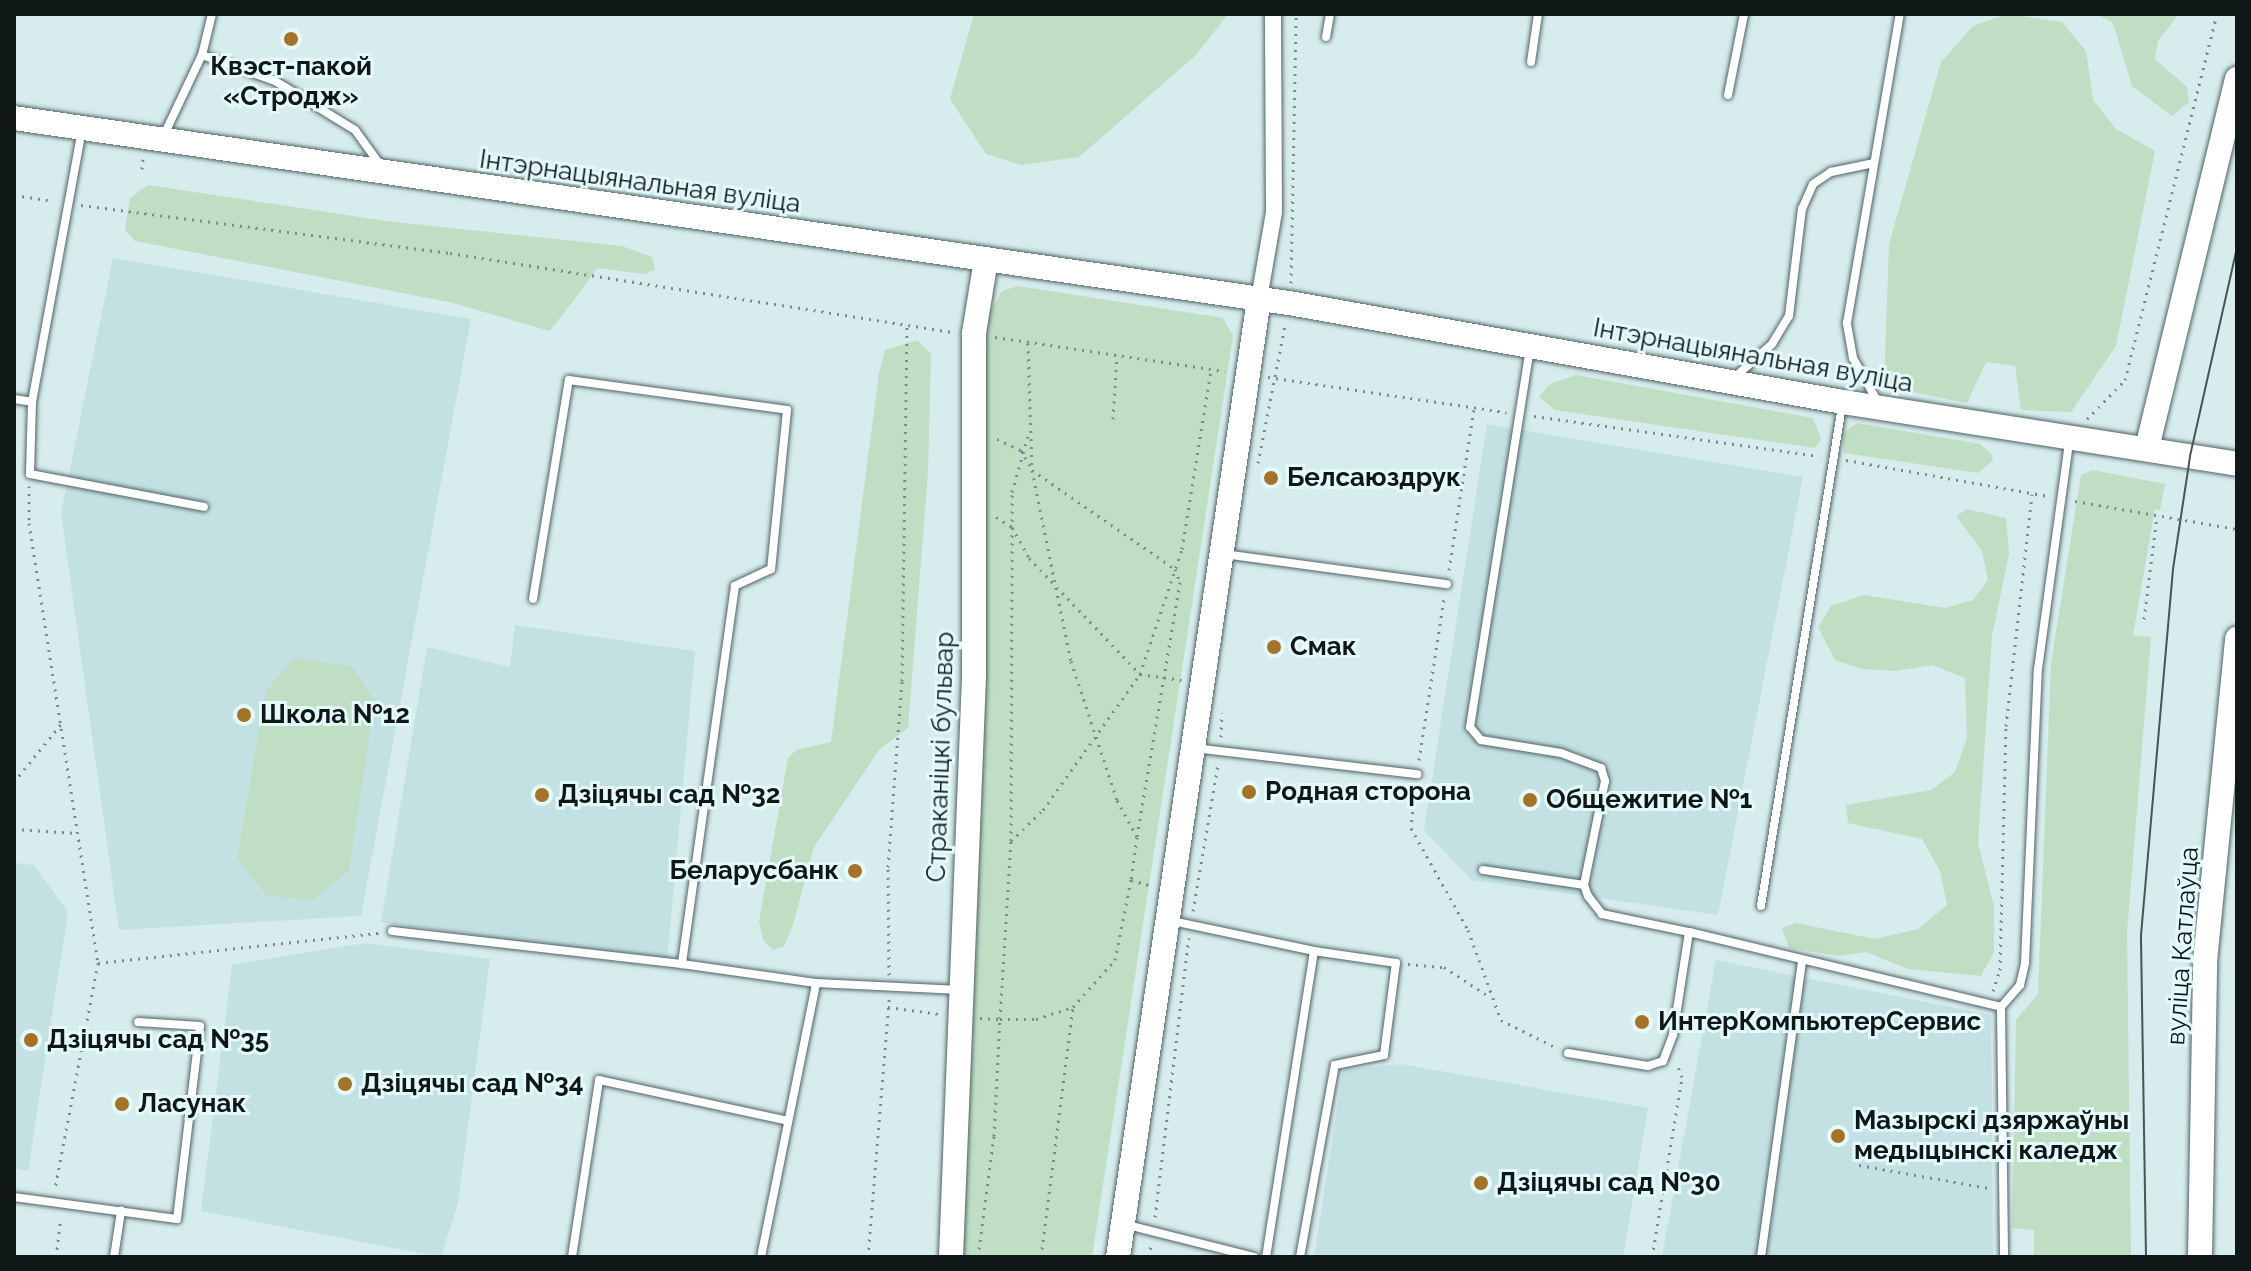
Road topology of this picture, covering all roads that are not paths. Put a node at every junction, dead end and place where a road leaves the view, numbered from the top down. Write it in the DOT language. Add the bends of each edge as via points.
graph roads {
  1 [pos="212,14"];
  2 [pos="1273,14"];
  3 [pos="1330,14"];
  4 [pos="1538,14"];
  5 [pos="1744,14"];
  6 [pos="1900,14"];
  7 [pos="1326,37"];
  8 [pos="202,55"];
  9 [pos="1531,62"];
  10 [pos="2237,79"];
  11 [pos="1728,95"];
  12 [pos="14,118"];
  13 [pos="82,127"];
  14 [pos="163,137"];
  15 [pos="1874,163"];
  16 [pos="386,173"];
  17 [pos="986,260"];
  18 [pos="1259,299"];
  19 [pos="1531,346"];
  20 [pos="1727,382"];
  21 [pos="14,399"];
  22 [pos="32,402"];
  23 [pos="1843,402"];
  24 [pos="1882,408"];
  25 [pos="2070,436"];
  26 [pos="2147,448"];
  27 [pos="2237,464"];
  28 [pos="204,507"];
  29 [pos="1219,553"];
  30 [pos="1447,584"];
  31 [pos="533,599"];
  32 [pos="2237,639"];
  33 [pos="1189,748"];
  34 [pos="1417,774"];
  35 [pos="1483,870"];
  36 [pos="1584,885"];
  37 [pos="1761,906"];
  38 [pos="1164,919"];
  39 [pos="392,931"];
  40 [pos="1689,932"];
  41 [pos="1314,951"];
  42 [pos="1802,963"];
  43 [pos="682,964"];
  44 [pos="816,983"];
  45 [pos="961,990"];
  46 [pos="2001,1007"];
  47 [pos="138,1022"];
  48 [pos="1568,1053"];
  49 [pos="788,1121"];
  50 [pos="14,1197"];
  51 [pos="121,1211"];
  52 [pos="1124,1223"];
  53 [pos="114,1257"];
  54 [pos="572,1257"];
  55 [pos="761,1257"];
  56 [pos="951,1257"];
  57 [pos="1118,1257"];
  58 [pos="1254,1257"];
  59 [pos="1266,1257"];
  60 [pos="1300,1257"];
  61 [pos="1761,1257"];
  62 [pos="2004,1257"];
  63 [pos="2200,1257"];
  1 -- 8 [label="lane"];
  2 -- 18 [label="street" via="1274,212"];
  3 -- 7 [label="lane"];
  4 -- 9 [label="lane"];
  5 -- 11 [label="lane"];
  6 -- 15 [label="lane"];
  8 -- 14 [label="lane"];
  8 -- 16 [label="lane" via="275,81 355,130"];
  10 -- 26 [label="main road"];
  12 -- 13 [label="main road, Інтэрнацыянальная вуліца"];
  13 -- 14 [label="main road, Інтэрнацыянальная вуліца"];
  13 -- 22 [label="lane"];
  14 -- 16 [label="main road, Інтэрнацыянальная вуліца"];
  15 -- 20 [label="lane" via="1831,172 1813,184 1802,209 1789,316 1753,364"];
  15 -- 24 [label="lane" via="1847,323 1853,358"];
  16 -- 17 [label="main road, Інтэрнацыянальная вуліца"];
  17 -- 18 [label="main road, Інтэрнацыянальная вуліца"];
  17 -- 45 [label="main road, Страканіцкі бульвар" via="974,333 974,677"];
  18 -- 19 [label="main road, Інтэрнацыянальная вуліца"];
  18 -- 29 [label="main road"];
  19 -- 20 [label="main road, Інтэрнацыянальная вуліца"];
  19 -- 36 [label="lane" via="1470,727 1481,740 1561,753 1601,768 1605,781"];
  20 -- 23 [label="main road, Інтэрнацыянальная вуліца"];
  21 -- 22 [label="lane"];
  22 -- 28 [label="lane" via="30,474"];
  23 -- 24 [label="main road, Інтэрнацыянальная вуліца"];
  23 -- 37 [label="lane"];
  24 -- 25 [label="main road, Інтэрнацыянальная вуліца"];
  25 -- 26 [label="main road, Інтэрнацыянальная вуліца"];
  25 -- 46 [label="lane" via="2038,669 2025,963 2020,985"];
  26 -- 27 [label="main road, Інтэрнацыянальная вуліца"];
  29 -- 30 [label="lane"];
  29 -- 33 [label="main road"];
  31 -- 43 [label="lane" via="569,380 787,410 771,569 735,586"];
  32 -- 63 [label="main road, вуліца Катлаўца" via="2205,961"];
  33 -- 34 [label="lane"];
  33 -- 38 [label="main road"];
  35 -- 36 [label="lane"];
  36 -- 40 [label="lane" via="1602,914"];
  38 -- 41 [label="lane"];
  38 -- 52 [label="main road"];
  39 -- 43 [label="lane"];
  40 -- 42 [label="lane"];
  40 -- 48 [label="lane" via="1670,1050 1663,1061 1648,1066"];
  41 -- 59 [label="lane"];
  41 -- 60 [label="lane" via="1396,963 1384,1055 1335,1065"];
  42 -- 46 [label="lane"];
  42 -- 61 [label="lane"];
  43 -- 44 [label="lane"];
  44 -- 45 [label="lane"];
  44 -- 49 [label="lane"];
  45 -- 56 [label="main road, Страканіцкі бульвар"];
  46 -- 62 [label="lane"];
  47 -- 51 [label="lane" via="200,1026 177,1219"];
  49 -- 54 [label="lane" via="599,1080"];
  49 -- 55 [label="lane"];
  50 -- 51 [label="lane"];
  51 -- 53 [label="lane"];
  52 -- 57 [label="main road"];
  52 -- 58 [label="lane"];
}
